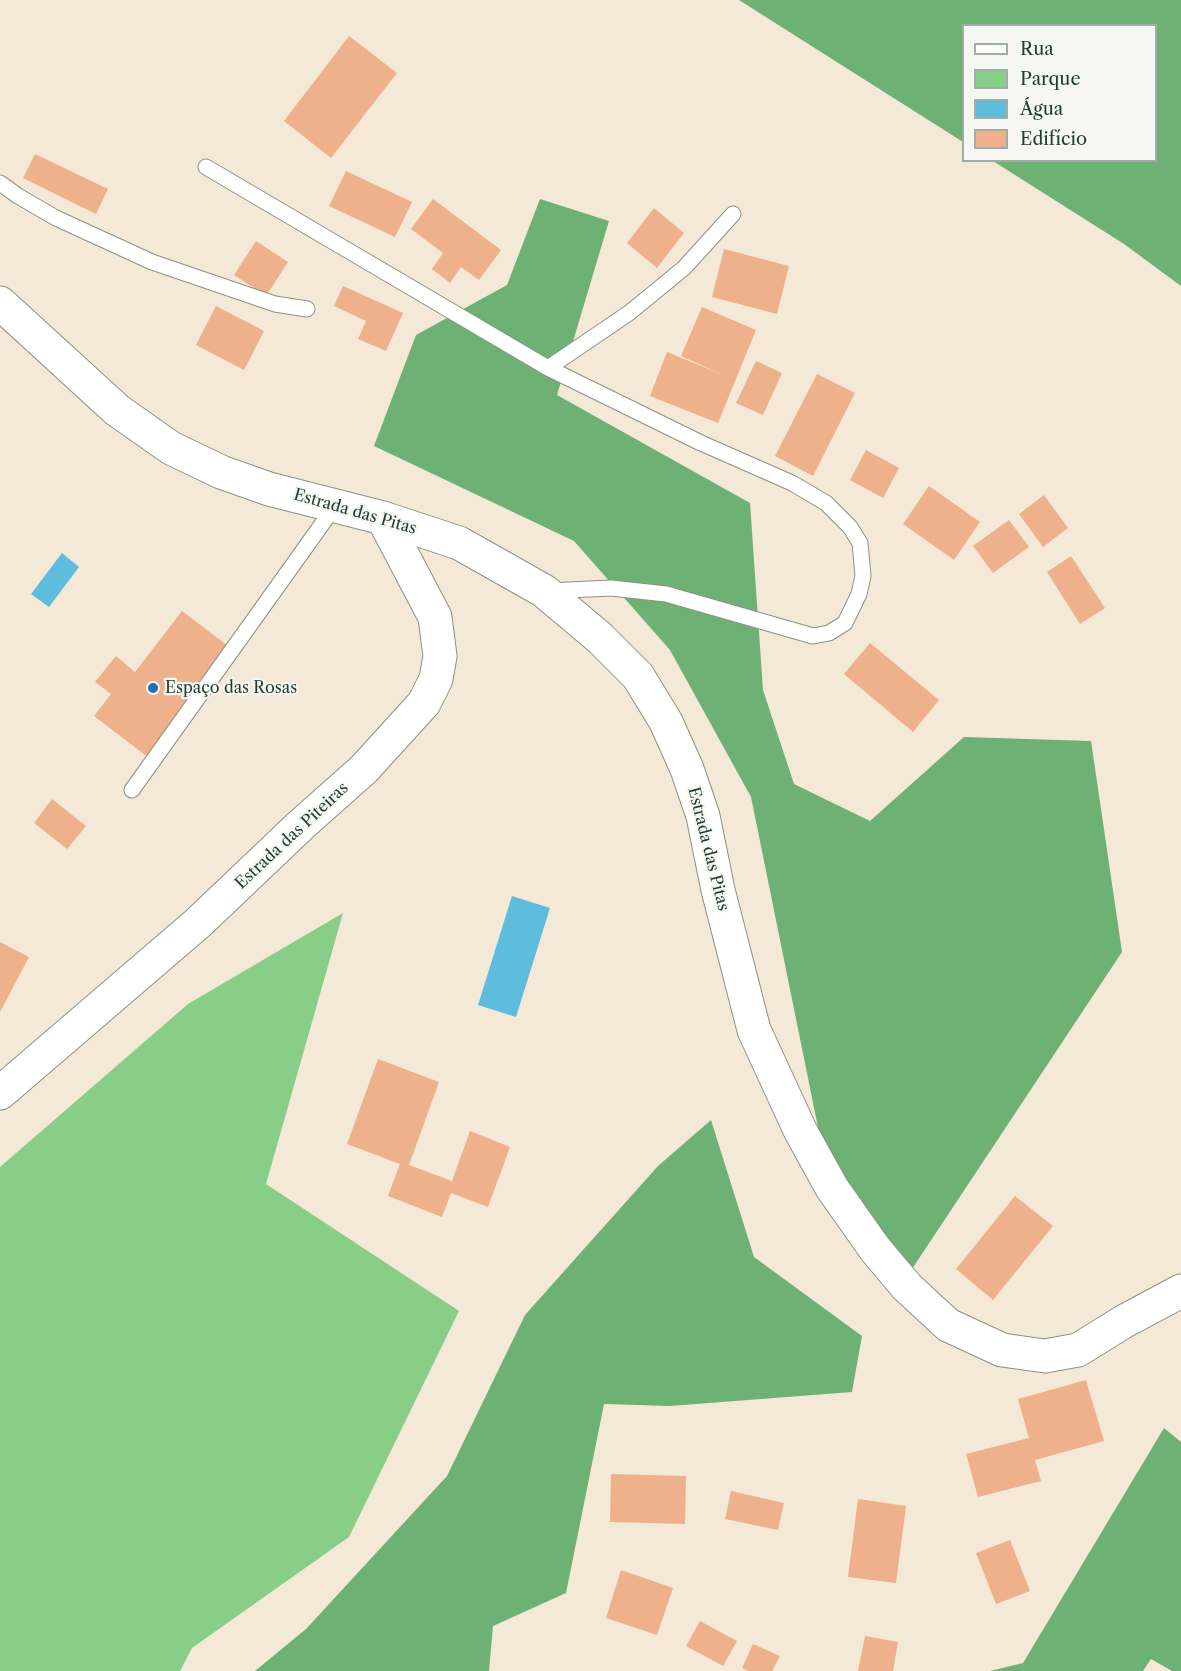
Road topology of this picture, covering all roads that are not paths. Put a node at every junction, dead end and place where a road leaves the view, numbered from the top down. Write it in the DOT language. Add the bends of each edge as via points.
graph roads {
  1 [pos="206,167"];
  2 [pos="0,183"];
  3 [pos="733,214"];
  4 [pos="0,303"];
  5 [pos="307,309"];
  6 [pos="548,368"];
  7 [pos="335,506"];
  8 [pos="383,518"];
  9 [pos="544,591"];
  10 [pos="132,790"];
  11 [pos="0,1093"];
  12 [pos="1181,1291"];
  1 -- 6 [label="lane"];
  2 -- 5 [label="lane" via="56,218 152,262 275,304"];
  3 -- 6 [label="lane" via="675,276"];
  4 -- 7 [label="street, Estrada das Pitas" via="117,410 171,448 222,472"];
  6 -- 9 [label="lane" via="792,483 826,503 860,543 863,576 859,594 844,622 829,633 813,636 666,594 611,588"];
  7 -- 8 [label="street, Estrada das Pitas"];
  7 -- 10 [label="lane"];
  8 -- 9 [label="street, Estrada das Pitas" via="459,543"];
  8 -- 11 [label="street, Estrada das Piteiras" via="435,617 440,656 436,679 424,703 364,769 198,923"];
  9 -- 12 [label="street, Estrada das Pitas" via="638,676 666,722 703,816 754,1030 800,1130 832,1188 907,1287 948,1325 1002,1350 1045,1356 1078,1350"];
}
